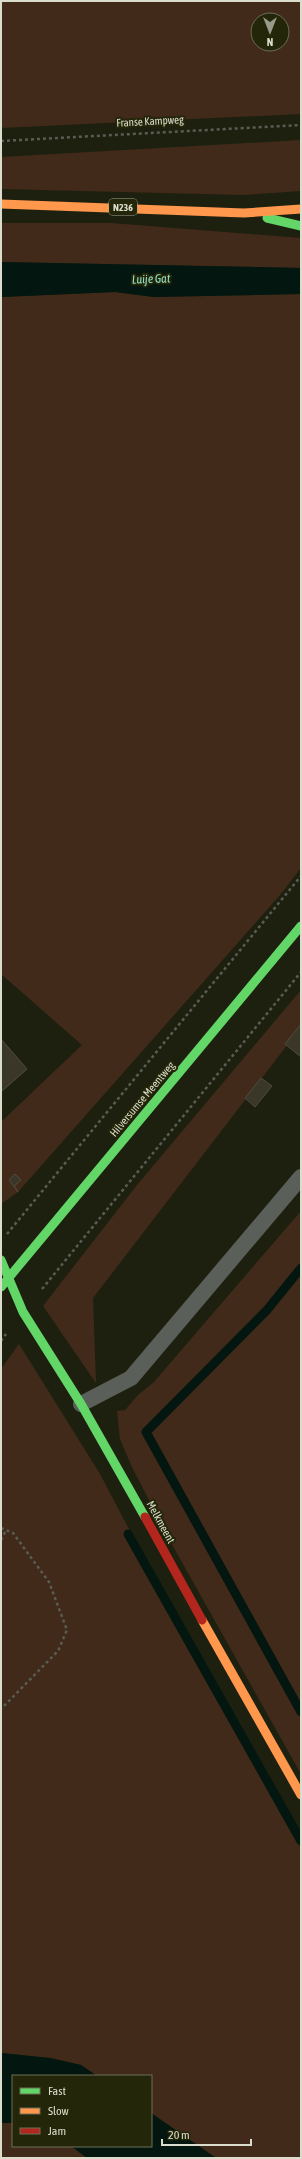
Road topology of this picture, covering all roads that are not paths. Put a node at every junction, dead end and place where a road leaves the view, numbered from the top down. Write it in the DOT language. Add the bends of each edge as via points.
graph roads {
  1 [pos="1,204"];
  2 [pos="301,209"];
  3 [pos="244,213"];
  4 [pos="301,226"];
  5 [pos="301,926"];
  6 [pos="301,1177"];
  7 [pos="1,1260"];
  8 [pos="9,1277"];
  9 [pos="1,1287"];
  10 [pos="81,1404"];
  11 [pos="301,1795"];
  1 -- 3 [label="street, N236"];
  2 -- 3 [label="street, N236"];
  3 -- 4 [label="street, N236"];
  5 -- 8 [label="street, Hilversumse Meentweg"];
  6 -- 10 [label="lane" via="131,1378"];
  7 -- 8 [label="street, Melkmeent"];
  8 -- 9 [label="street, Hilversumse Meentweg"];
  8 -- 10 [label="street, Melkmeent" via="23,1312"];
  10 -- 11 [label="street, Melkmeent"];
}
